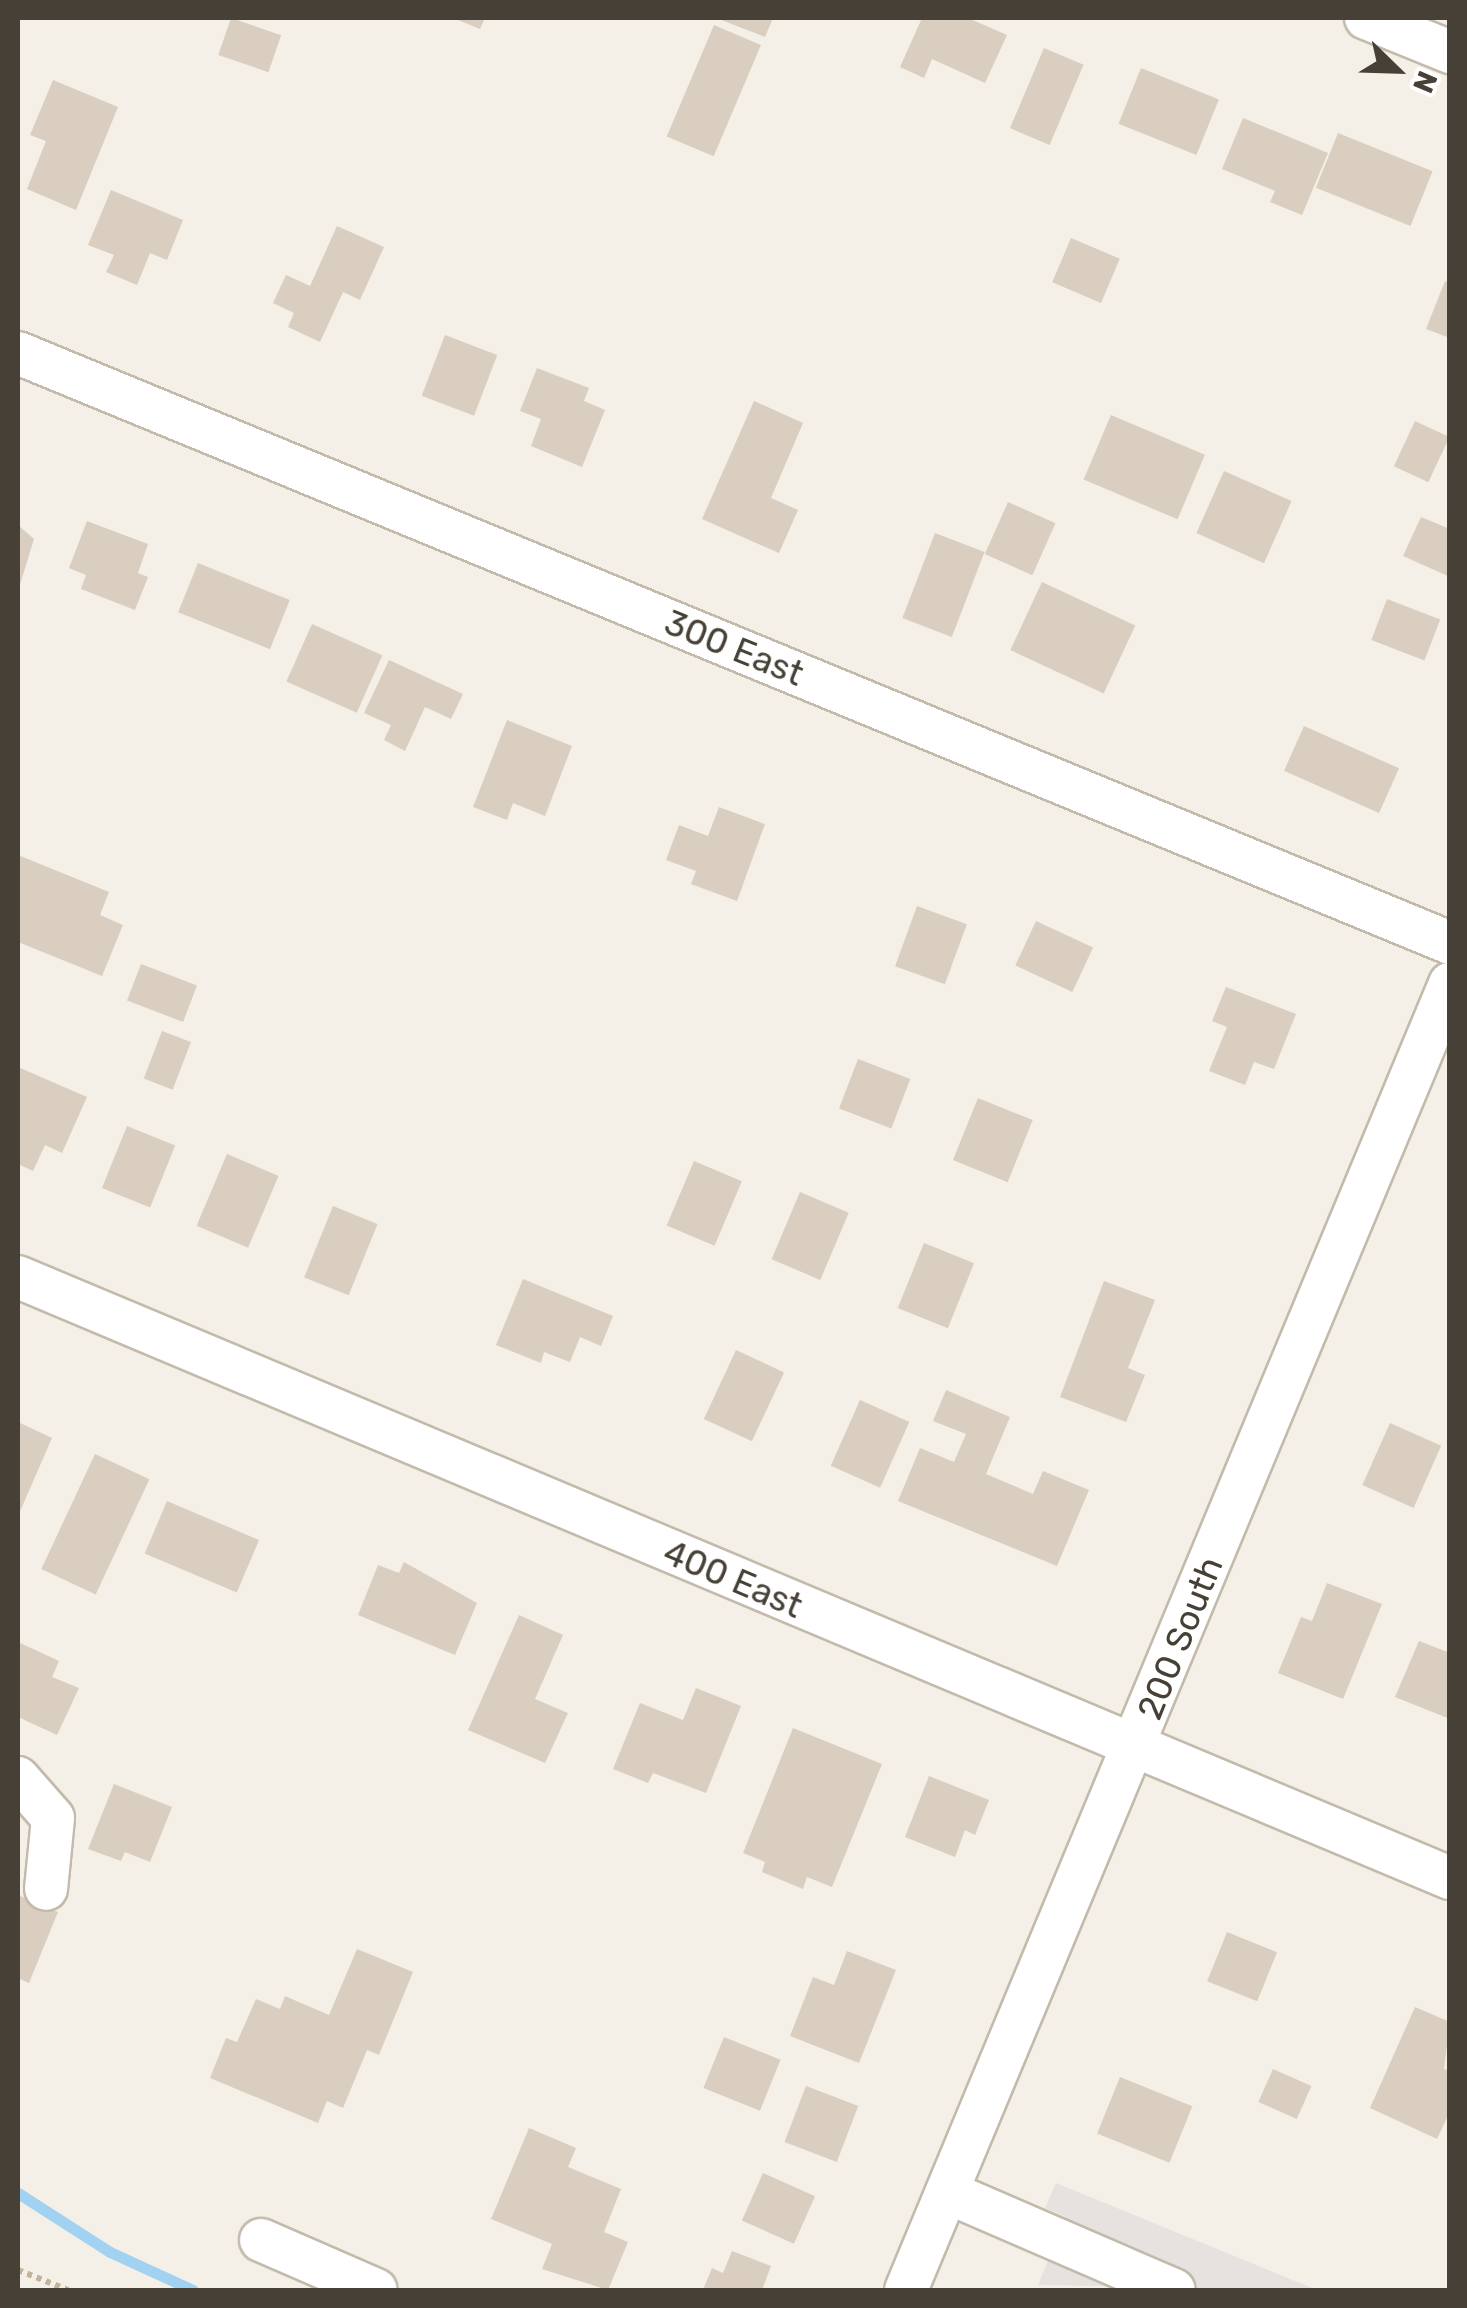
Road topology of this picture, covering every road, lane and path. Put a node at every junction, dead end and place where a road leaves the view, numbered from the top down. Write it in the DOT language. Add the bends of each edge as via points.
graph roads {
  1 [pos="1366,18"];
  2 [pos="1450,52"];
  3 [pos="18,353"];
  4 [pos="1450,943"];
  5 [pos="1450,984"];
  6 [pos="18,1277"];
  7 [pos="1134,1748"];
  8 [pos="18,1778"];
  9 [pos="1450,1878"];
  10 [pos="46,1889"];
  11 [pos="947,2192"];
  12 [pos="261,2240"];
  13 [pos="18,2270"];
  14 [pos="68,2290"];
  15 [pos="376,2290"];
  16 [pos="906,2290"];
  17 [pos="1174,2290"];
  1 -- 2 [label="street"];
  3 -- 4 [label="street, 300 East"];
  5 -- 7 [label="street, 200 South"];
  6 -- 7 [label="street, 400 East"];
  7 -- 9 [label="street, 400 East"];
  7 -- 11 [label="street, 200 South"];
  8 -- 10 [label="street" via="54,1818"];
  11 -- 16 [label="street, 200 South"];
  11 -- 17 [label="street"];
  12 -- 15 [label="street"];
  13 -- 14 [label="path"];
}
